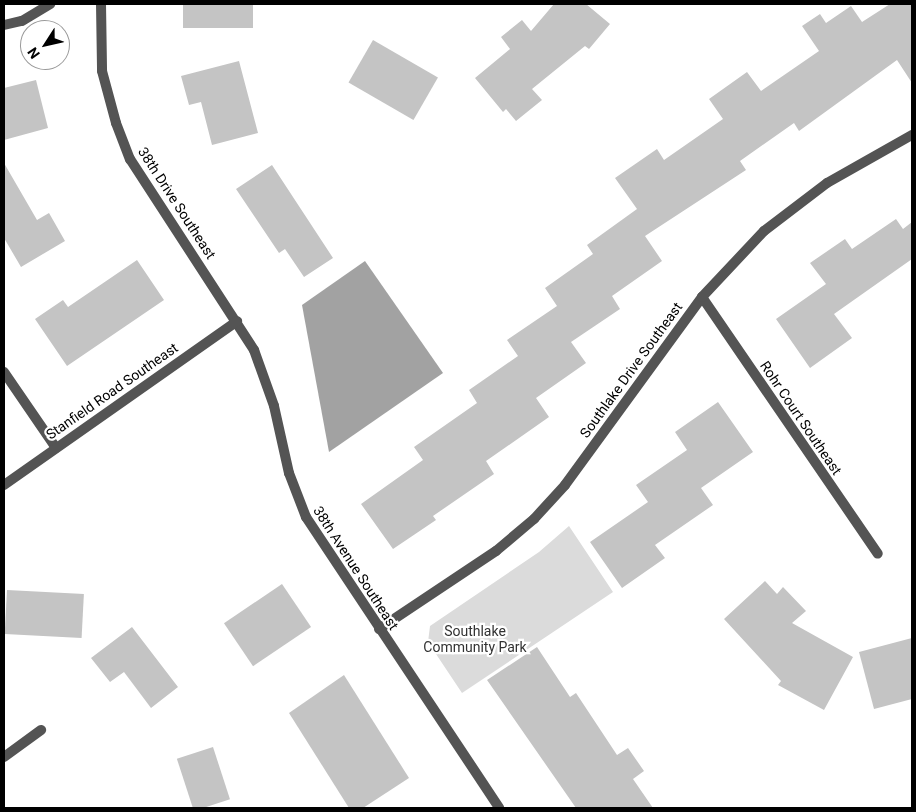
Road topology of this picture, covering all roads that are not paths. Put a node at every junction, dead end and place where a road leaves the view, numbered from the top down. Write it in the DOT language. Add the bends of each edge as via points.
graph roads {
  1 [pos="50,4"];
  2 [pos="101,4"];
  3 [pos="4,25"];
  4 [pos="912,134"];
  5 [pos="702,297"];
  6 [pos="237,321"];
  7 [pos="4,372"];
  8 [pos="56,448"];
  9 [pos="4,485"];
  10 [pos="878,554"];
  11 [pos="379,630"];
  12 [pos="41,730"];
  13 [pos="4,757"];
  14 [pos="499,808"];
  1 -- 3 [label="street" via="22,21"];
  2 -- 6 [label="street, 38th Drive Southeast" via="102,71 130,159"];
  4 -- 5 [label="street, Southlake Drive Southeast" via="794,205 742,251"];
  5 -- 10 [label="street, Rohr Court Southeast"];
  5 -- 11 [label="street, Southlake Drive Southeast" via="565,485 534,519 496,551"];
  6 -- 8 [label="street, Stanfield Road Southeast"];
  6 -- 11 [label="street, 38th Avenue Southeast" via="265,377 289,473 306,518"];
  7 -- 8 [label="street"];
  8 -- 9 [label="street, Stanfield Road Southeast"];
  11 -- 14 [label="street, 38th Avenue Southeast"];
  12 -- 13 [label="street"];
}
